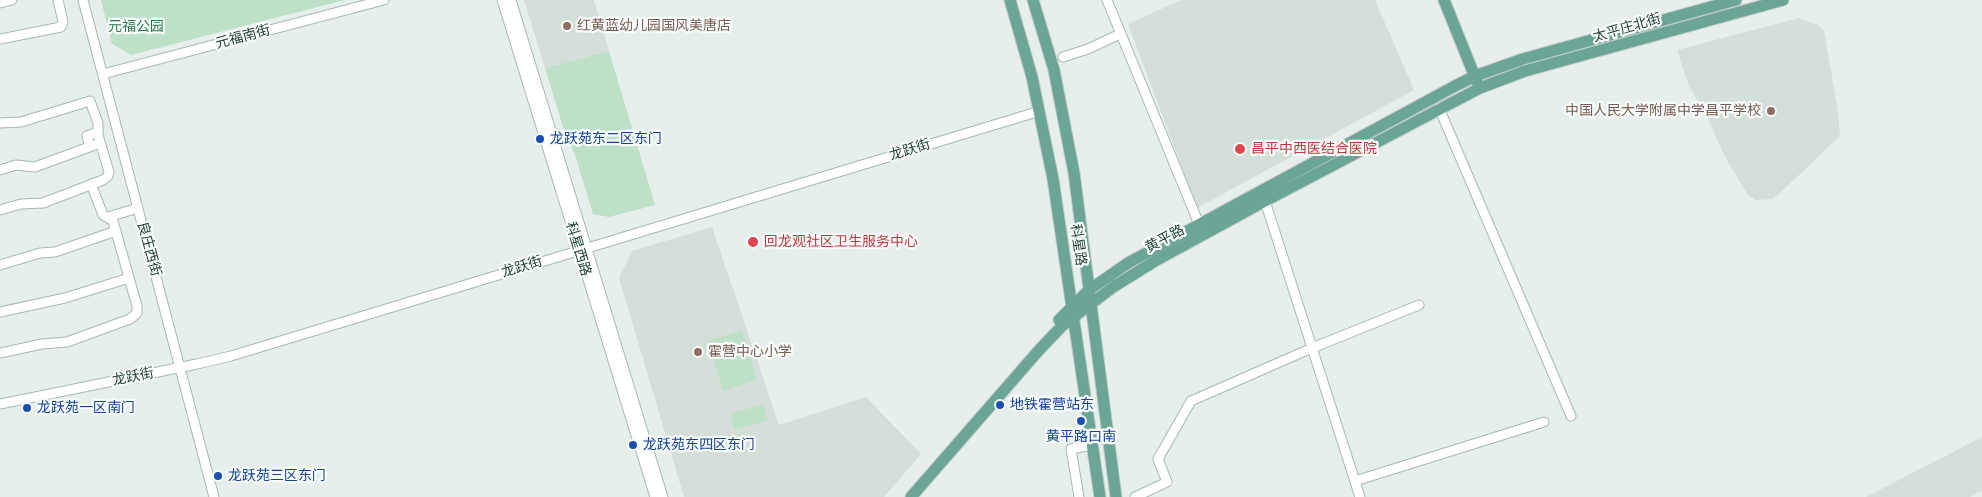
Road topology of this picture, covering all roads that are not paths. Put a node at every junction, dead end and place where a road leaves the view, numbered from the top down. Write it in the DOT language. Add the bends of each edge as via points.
graph roads {
  1 [pos="12,0"];
  2 [pos="58,0"];
  3 [pos="83,0"];
  4 [pos="383,0"];
  5 [pos="502,0"];
  6 [pos="511,0"];
  7 [pos="1010,0"];
  8 [pos="1034,0"];
  9 [pos="1107,0"];
  10 [pos="1444,0"];
  11 [pos="1736,0"];
  12 [pos="1783,0"];
  13 [pos="0,3"];
  14 [pos="1120,34"];
  15 [pos="0,39"];
  16 [pos="1063,57"];
  17 [pos="103,74"];
  18 [pos="1475,76"];
  19 [pos="1480,88"];
  20 [pos="1439,108"];
  21 [pos="1040,111"];
  22 [pos="0,123"];
  23 [pos="98,132"];
  24 [pos="100,143"];
  25 [pos="90,147"];
  26 [pos="0,170"];
  27 [pos="91,184"];
  28 [pos="1260,190"];
  29 [pos="1265,201"];
  30 [pos="0,210"];
  31 [pos="139,210"];
  32 [pos="110,219"];
  33 [pos="1199,223"];
  34 [pos="116,232"];
  35 [pos="1204,235"];
  36 [pos="583,249"];
  37 [pos="0,265"];
  38 [pos="129,278"];
  39 [pos="1090,290"];
  40 [pos="1091,303"];
  41 [pos="1419,305"];
  42 [pos="1073,311"];
  43 [pos="0,312"];
  44 [pos="1312,348"];
  45 [pos="0,353"];
  46 [pos="180,368"];
  47 [pos="0,404"];
  48 [pos="1571,416"];
  49 [pos="1544,422"];
  50 [pos="1092,445"];
  51 [pos="1355,481"];
  52 [pos="214,497"];
  53 [pos="655,497"];
  54 [pos="663,497"];
  55 [pos="906,497"];
  56 [pos="911,497"];
  57 [pos="1079,497"];
  58 [pos="1100,497"];
  59 [pos="1116,497"];
  60 [pos="1135,497"];
  61 [pos="1360,497"];
  1 -- 13 [label="street"];
  2 -- 15 [label="street" via="63,22 61,27"];
  3 -- 17 [label="street, 良庄西街"];
  4 -- 17 [label="street, 元福南街"];
  5 -- 36 [label="street, 科星西路"];
  6 -- 36 [label="street, 科星西路"];
  7 -- 21 [label="main road, 科星路"];
  8 -- 39 [label="main road, 科星路" via="1061,102"];
  9 -- 14 [label="street"];
  10 -- 18 [label="main road"];
  11 -- 18 [label="main road, 太平庄北街"];
  12 -- 19 [label="main road, 太平庄北街" via="1525,71"];
  14 -- 16 [label="street"];
  14 -- 33 [label="street"];
  17 -- 31 [label="street, 良庄西街"];
  18 -- 19 [label="main road"];
  18 -- 28 [label="main road, 黄平路"];
  19 -- 20 [label="main road, 黄平路"];
  20 -- 29 [label="main road, 黄平路"];
  20 -- 48 [label="street"];
  21 -- 36 [label="street, 龙跃街"];
  21 -- 42 [label="main road, 科星路"];
  22 -- 23 [label="street" via="21,122 89,100"];
  23 -- 24 [label="street"];
  23 -- 25 [label="street" via="87,136"];
  24 -- 25 [label="street"];
  24 -- 27 [label="street" via="108,174 105,179"];
  25 -- 26 [label="street" via="35,167 16,165"];
  27 -- 30 [label="street" via="43,203 21,204"];
  27 -- 32 [label="street" via="102,213"];
  28 -- 29 [label="street"];
  28 -- 33 [label="main road, 黄平路"];
  29 -- 35 [label="main road, 黄平路"];
  29 -- 44 [label="street"];
  31 -- 32 [label="street"];
  31 -- 46 [label="street, 良庄西街"];
  32 -- 34 [label="street"];
  33 -- 35 [label="street"];
  33 -- 39 [label="main road, 黄平路" via="1128,262"];
  34 -- 37 [label="street" via="55,252"];
  34 -- 38 [label="street"];
  35 -- 40 [label="main road, 黄平路" via="1133,274"];
  36 -- 46 [label="street, 龙跃街" via="231,356"];
  36 -- 53 [label="street, 科星西路"];
  36 -- 54 [label="street, 科星西路"];
  38 -- 43 [label="street" via="60,300"];
  38 -- 45 [label="street" via="138,308 132,318 67,342"];
  39 -- 40 [label="main road, 科星路"];
  39 -- 42 [label="main road, 黄平路"];
  40 -- 42 [label="main road, 黄平路"];
  40 -- 59 [label="main road, 科星路"];
  41 -- 44 [label="street"];
  42 -- 50 [label="main road, 科星路"];
  42 -- 55 [label="main road, 黄平路"];
  42 -- 56 [label="main road, 黄平路"];
  44 -- 51 [label="street"];
  44 -- 60 [label="street" via="1191,401 1158,459 1167,482"];
  46 -- 47 [label="street, 龙跃街"];
  46 -- 52 [label="street, 良庄西街"];
  49 -- 51 [label="street"];
  50 -- 57 [label="street" via="1071,449"];
  50 -- 58 [label="main road, 科星路"];
  51 -- 61 [label="street"];
}
